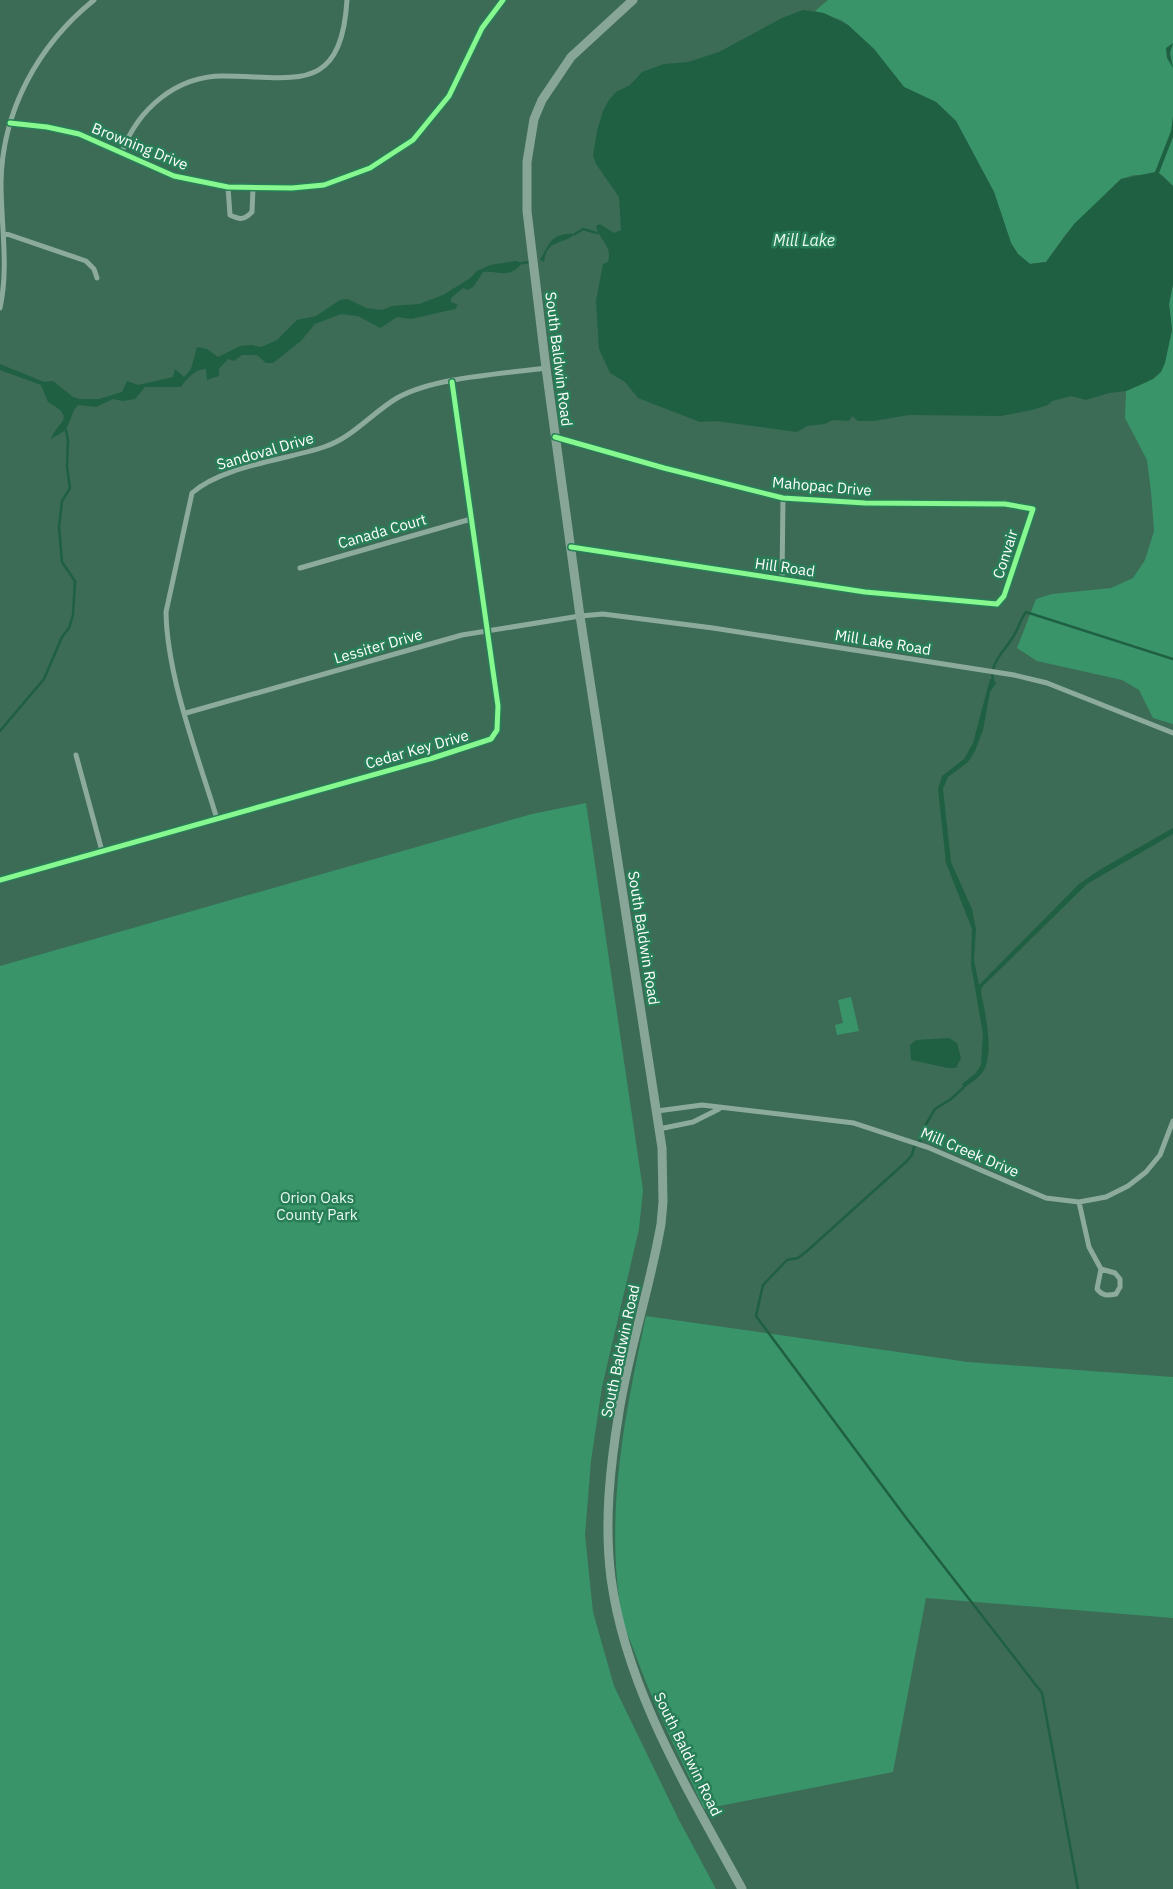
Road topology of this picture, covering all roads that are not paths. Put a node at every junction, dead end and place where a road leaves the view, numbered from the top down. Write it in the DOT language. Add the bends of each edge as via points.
graph roads {
  1 [pos="94,0"];
  2 [pos="347,0"];
  3 [pos="503,0"];
  4 [pos="633,0"];
  5 [pos="10,123"];
  6 [pos="122,152"];
  7 [pos="228,187"];
  8 [pos="254,188"];
  9 [pos="1,202"];
  10 [pos="4,232"];
  11 [pos="97,278"];
  12 [pos="0,308"];
  13 [pos="546,368"];
  14 [pos="452,382"];
  15 [pos="555,437"];
  16 [pos="783,498"];
  17 [pos="1033,510"];
  18 [pos="471,519"];
  19 [pos="571,547"];
  20 [pos="300,568"];
  21 [pos="782,579"];
  22 [pos="997,604"];
  23 [pos="580,616"];
  24 [pos="487,630"];
  25 [pos="186,714"];
  26 [pos="1173,733"];
  27 [pos="76,755"];
  28 [pos="217,819"];
  29 [pos="102,851"];
  30 [pos="0,880"];
  31 [pos="720,1108"];
  32 [pos="657,1111"];
  33 [pos="1173,1121"];
  34 [pos="659,1129"];
  35 [pos="1172,1131"];
  36 [pos="1079,1202"];
  37 [pos="1101,1268"];
  38 [pos="742,1889"];
  1 -- 5 [label="street" via="49,44 35,65"];
  2 -- 6 [label="street" via="341,42 332,58 321,68 296,79 221,76 197,79 178,87 148,108 135,125"];
  3 -- 8 [label="street, Browning Drive" via="482,28 449,96 413,140 370,168 324,185"];
  4 -- 13 [label="main road, South Baldwin Road" via="571,58 542,100 534,119 526,162 527,211"];
  5 -- 6 [label="street, Browning Drive" via="79,134"];
  5 -- 9 [label="street" via="2,157"];
  6 -- 7 [label="street, Browning Drive" via="174,176"];
  7 -- 8 [label="street, Browning Drive"];
  7 -- 8 [label="street" via="230,215 238,219 246,218 252,212"];
  9 -- 10 [label="street"];
  10 -- 11 [label="street" via="86,261"];
  10 -- 12 [label="street" via="4,281"];
  13 -- 14 [label="street, Sandoval Drive"];
  13 -- 15 [label="main road, South Baldwin Road"];
  14 -- 18 [label="street, Cedar Key Drive"];
  14 -- 25 [label="street, Sandoval Drive" via="417,389 396,399 346,436 326,446 222,475 202,484 192,493 166,612 169,652"];
  15 -- 16 [label="street, Mahopac Drive"];
  15 -- 19 [label="main road, South Baldwin Road"];
  16 -- 17 [label="street, Mahopac Drive" via="866,503 1004,504"];
  16 -- 21 [label="street"];
  17 -- 22 [label="street, Convair" via="1004,596"];
  18 -- 20 [label="street, Canada Court"];
  18 -- 24 [label="street, Cedar Key Drive"];
  19 -- 21 [label="street, Hill Road"];
  19 -- 23 [label="main road, South Baldwin Road"];
  21 -- 22 [label="street, Hill Road"];
  23 -- 24 [label="street, Lessiter Drive"];
  23 -- 26 [label="street, Mill Lake Road" via="603,614 637,618 1014,676 1047,683"];
  23 -- 32 [label="main road, South Baldwin Road"];
  24 -- 25 [label="street, Lessiter Drive"];
  24 -- 28 [label="street, Cedar Key Drive" via="499,719 491,739"];
  25 -- 28 [label="street, Sandoval Drive"];
  27 -- 29 [label="street"];
  28 -- 29 [label="street, Cedar Key Drive"];
  29 -- 30 [label="street, Cedar Key Drive"];
  31 -- 32 [label="street, Mill Creek Drive" via="702,1105"];
  31 -- 34 [label="street" via="693,1122"];
  31 -- 36 [label="street, Mill Creek Drive" via="835,1120 876,1128 1046,1198"];
  32 -- 34 [label="main road, South Baldwin Road"];
  33 -- 35 [label="street, Mill Creek Drive"];
  34 -- 38 [label="main road, South Baldwin Road" via="663,1170 661,1224 614,1444 608,1506 611,1578 625,1640 644,1696 695,1802"];
  35 -- 36 [label="street, Mill Creek Drive" via="1160,1155 1128,1186 1106,1197"];
  36 -- 37 [label="street" via="1089,1248"];
  37 -- 37 [label="street" via="1115,1273 1120,1280 1116,1294 1108,1296 1097,1289"];
}
